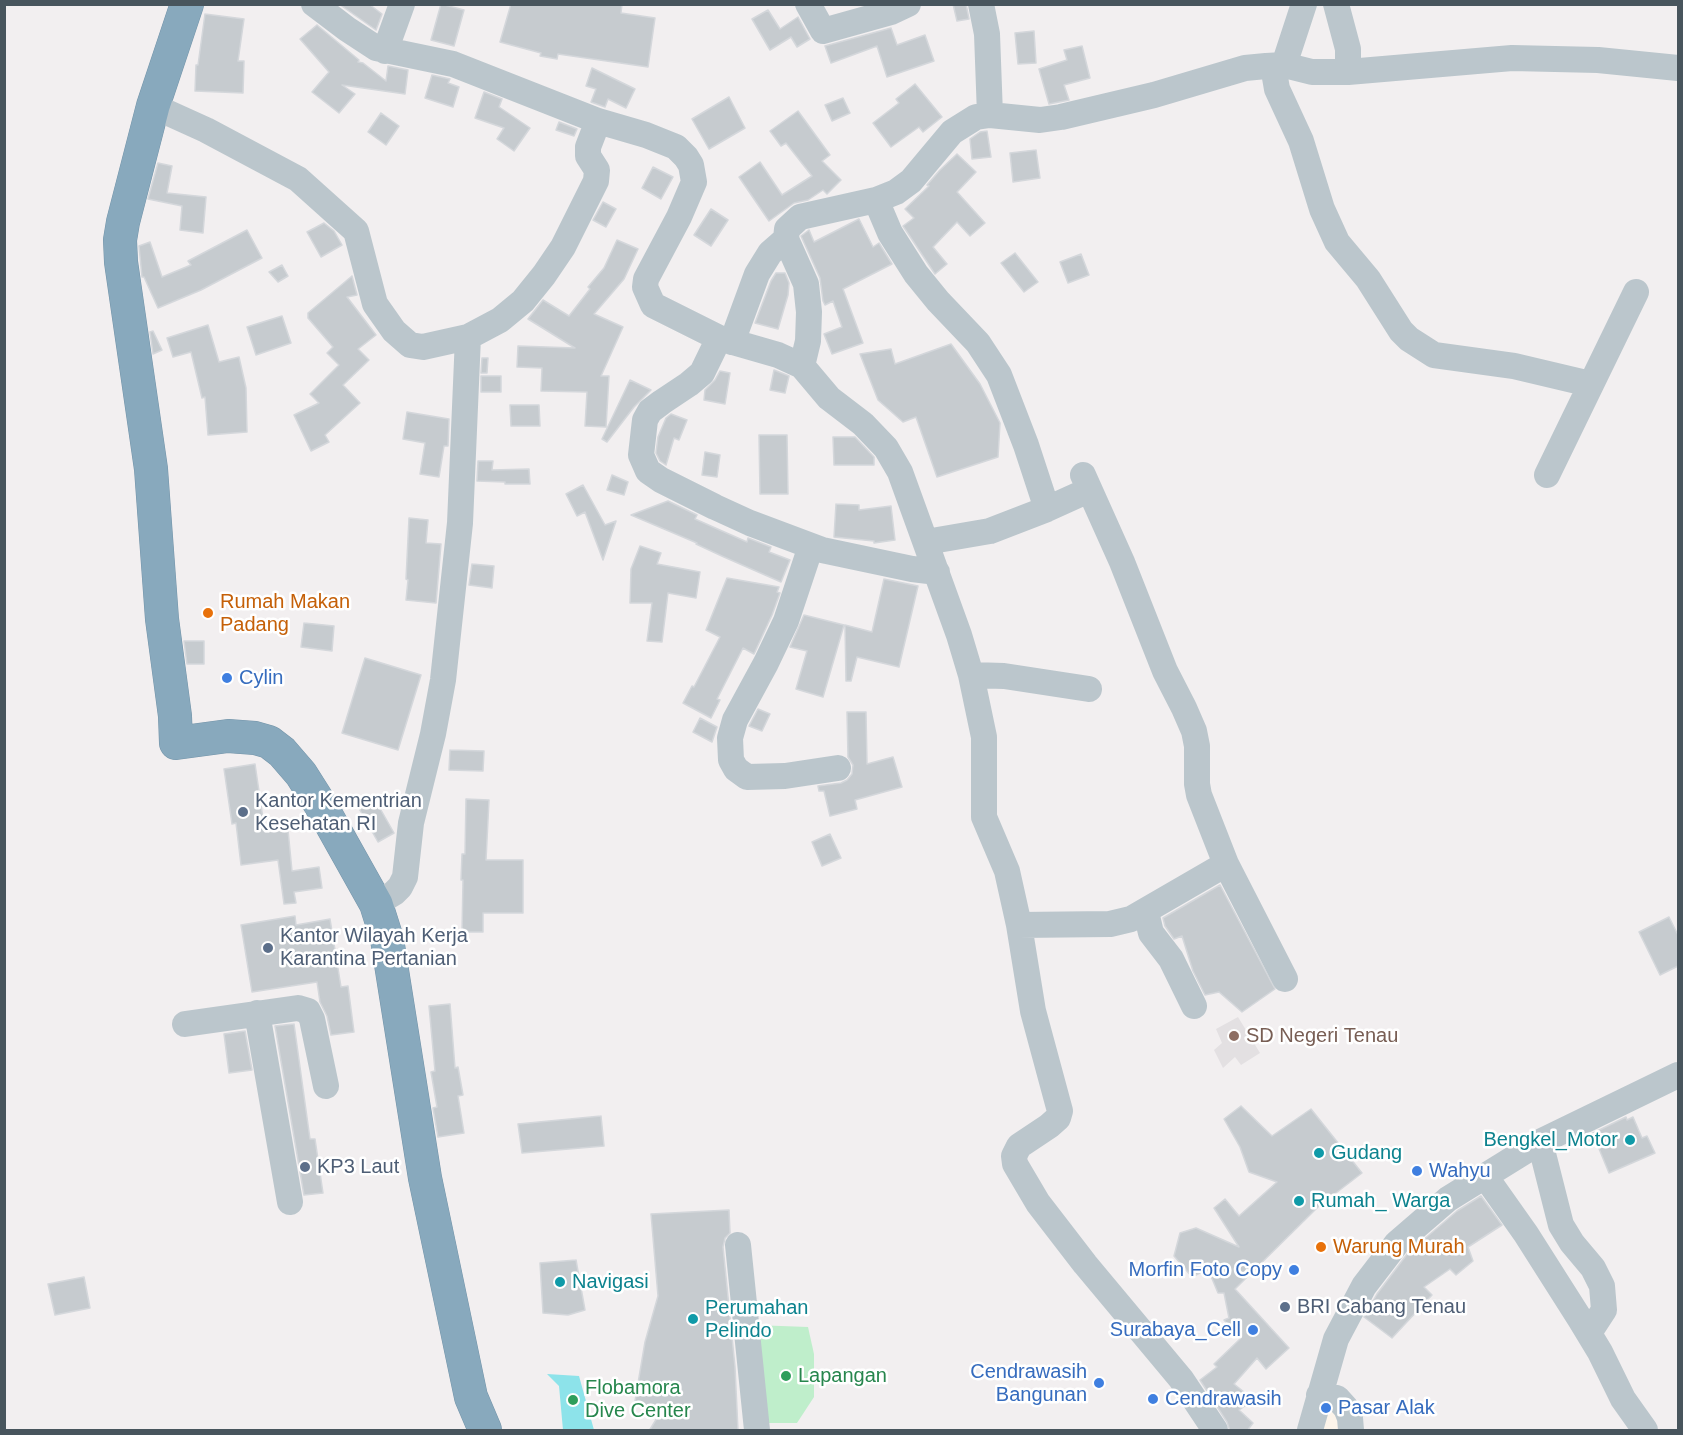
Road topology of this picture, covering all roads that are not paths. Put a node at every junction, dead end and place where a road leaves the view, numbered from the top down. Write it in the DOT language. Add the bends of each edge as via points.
graph roads {
  1 [pos="187,4"];
  2 [pos="314,4"];
  3 [pos="402,4"];
  4 [pos="808,4"];
  5 [pos="908,4"];
  6 [pos="981,4"];
  7 [pos="1304,4"];
  8 [pos="1336,4"];
  9 [pos="386,51"];
  10 [pos="1279,65"];
  11 [pos="1678,68"];
  12 [pos="1348,72"];
  13 [pos="153,106"];
  14 [pos="990,115"];
  15 [pos="598,121"];
  16 [pos="876,200"];
  17 [pos="786,239"];
  18 [pos="1636,292"];
  19 [pos="468,337"];
  20 [pos="725,340"];
  21 [pos="802,366"];
  22 [pos="1590,384"];
  23 [pos="1547,475"];
  24 [pos="1047,509"];
  25 [pos="926,542"];
  26 [pos="811,546"];
  27 [pos="937,572"];
  28 [pos="971,675"];
  29 [pos="1089,689"];
  30 [pos="838,768"];
  31 [pos="1226,864"];
  32 [pos="376,904"];
  33 [pos="1146,912"];
  34 [pos="1019,925"];
  35 [pos="1285,979"];
  36 [pos="1194,1006"];
  37 [pos="257,1013"];
  38 [pos="184,1024"];
  39 [pos="1678,1075"];
  40 [pos="326,1086"];
  41 [pos="1540,1142"];
  42 [pos="1485,1176"];
  43 [pos="290,1202"];
  44 [pos="738,1245"];
  45 [pos="1589,1333"];
  46 [pos="1319,1395"];
  47 [pos="485,1431"];
  48 [pos="756,1431"];
  49 [pos="1215,1431"];
  50 [pos="1310,1431"];
  51 [pos="1351,1431"];
  52 [pos="1645,1431"];
  1 -- 13 [label="highway"];
  2 -- 9 [label="street" via="361,39"];
  3 -- 9 [label="street"];
  4 -- 5 [label="street" via="823,31"];
  6 -- 14 [label="street" via="987,34"];
  7 -- 10 [label="street"];
  8 -- 12 [label="street" via="1348,49"];
  9 -- 15 [label="street" via="453,64"];
  10 -- 12 [label="street" via="1312,72"];
  10 -- 14 [label="street" via="1245,68 1061,117 1040,120"];
  10 -- 22 [label="street" via="1277,89 1301,141 1322,209 1337,242 1361,270 1401,331 1434,355 1514,366"];
  11 -- 12 [label="street" via="1598,60 1512,58"];
  13 -- 19 [label="street" via="298,179 356,231 375,304 410,345 423,347"];
  13 -- 32 [label="highway" via="123,222 120,250 151,469 162,619 177,743 228,736 255,738 282,752 314,794"];
  14 -- 16 [label="street" via="976,117 952,132 911,181"];
  15 -- 19 [label="street" via="588,147 588,156 597,170 596,181 563,247 523,301 500,320"];
  15 -- 20 [label="street" via="646,135 676,147 686,156 694,182 645,287 653,305"];
  16 -- 17 [label="street" via="800,218 787,229"];
  16 -- 24 [label="street" via="890,233 916,274 978,343 999,375"];
  17 -- 20 [label="street" via="770,253 757,274"];
  17 -- 21 [label="street" via="806,284 808,340"];
  18 -- 22 [label="street"];
  19 -- 32 [label="street" via="460,523 443,680 411,823 405,877 394,893"];
  20 -- 21 [label="street"];
  20 -- 26 [label="street" via="702,373 650,411 645,420 641,455 644,464 661,480 715,507"];
  21 -- 25 [label="street" via="829,398 881,440 900,472"];
  22 -- 23 [label="street"];
  24 -- 25 [label="street" via="990,531"];
  24 -- 31 [label="street" via="1086,482 1165,671 1194,730 1198,795"];
  25 -- 27 [label="street"];
  26 -- 27 [label="street"];
  26 -- 30 [label="street" via="786,621 735,720 729,749 733,765 747,777"];
  27 -- 28 [label="street"];
  28 -- 29 [label="street"];
  28 -- 34 [label="street" via="984,737 984,817 1007,871"];
  31 -- 33 [label="street"];
  31 -- 35 [label="street"];
  32 -- 47 [label="highway" via="387,939 424,1178 471,1397"];
  33 -- 34 [label="street" via="1110,924"];
  33 -- 36 [label="street" via="1151,933 1171,959"];
  34 -- 49 [label="street" via="1032,1011 1060,1111 1049,1126 1019,1146 1015,1164 1038,1203 1181,1379"];
  37 -- 38 [label="street"];
  37 -- 40 [label="street" via="298,1008 308,1011"];
  37 -- 43 [label="street"];
  39 -- 41 [label="street"];
  41 -- 42 [label="street"];
  41 -- 45 [label="street" via="1561,1225 1602,1286 1604,1310"];
  42 -- 45 [label="street"];
  42 -- 46 [label="street" via="1439,1206 1376,1268 1336,1339"];
  44 -- 48 [label="street"];
  45 -- 52 [label="street" via="1623,1399"];
  46 -- 50 [label="street"];
  46 -- 51 [label="street" via="1336,1398 1346,1408"];
}
